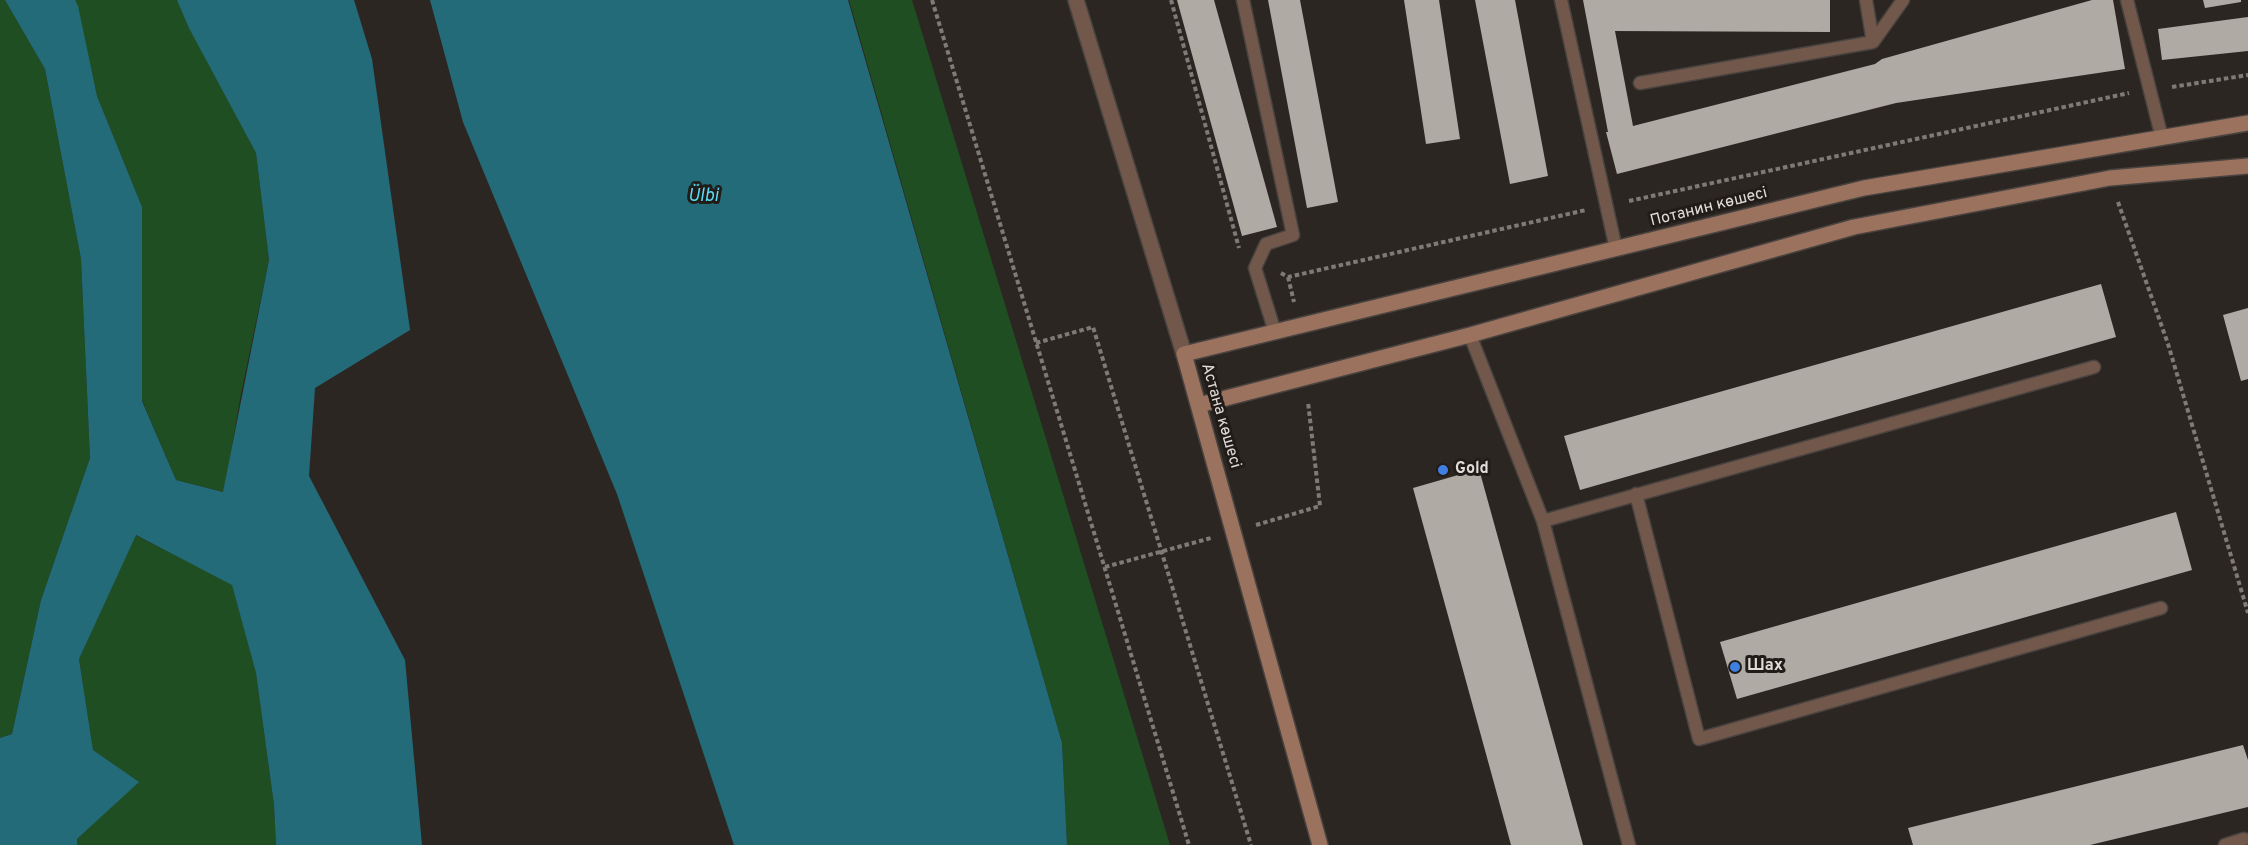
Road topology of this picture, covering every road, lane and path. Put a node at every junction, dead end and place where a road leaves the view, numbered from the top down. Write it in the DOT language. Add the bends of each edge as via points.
graph roads {
  1 [pos="932,0"];
  2 [pos="1076,0"];
  3 [pos="1171,0"];
  4 [pos="1244,0"];
  5 [pos="1562,0"];
  6 [pos="1866,0"];
  7 [pos="1903,0"];
  8 [pos="2127,0"];
  9 [pos="1873,42"];
  10 [pos="2248,75"];
  11 [pos="1640,83"];
  12 [pos="2149,90"];
  13 [pos="2248,123"];
  14 [pos="2162,138"];
  15 [pos="2248,166"];
  16 [pos="2110,178"];
  17 [pos="1606,205"];
  18 [pos="1616,249"];
  19 [pos="1258,261"];
  20 [pos="1288,276"];
  21 [pos="1300,326"];
  22 [pos="1275,332"];
  23 [pos="1470,334"];
  24 [pos="1036,343"];
  25 [pos="1184,354"];
  26 [pos="2094,367"];
  27 [pos="1304,378"];
  28 [pos="1198,405"];
  29 [pos="1635,494"];
  30 [pos="1543,521"];
  31 [pos="1233,532"];
  32 [pos="1163,551"];
  33 [pos="1105,567"];
  34 [pos="2161,608"];
  35 [pos="2248,613"];
  36 [pos="2244,839"];
  37 [pos="1189,845"];
  38 [pos="1251,845"];
  39 [pos="1320,845"];
  40 [pos="1629,845"];
  41 [pos="2225,845"];
  1 -- 24 [label="path"];
  2 -- 25 [label="street, Астана көшесі"];
  3 -- 19 [label="path" via="1240,251"];
  4 -- 19 [label="lane" via="1293,235 1266,244"];
  5 -- 17 [label="lane"];
  6 -- 9 [label="lane"];
  7 -- 9 [label="lane"];
  8 -- 12 [label="lane"];
  9 -- 11 [label="lane"];
  10 -- 12 [label="path"];
  12 -- 14 [label="lane"];
  12 -- 17 [label="path"];
  13 -- 14 [label="main road, Потанин көшесі"];
  14 -- 18 [label="main road, Потанин көшесі" via="1864,188"];
  15 -- 16 [label="main road"];
  16 -- 23 [label="main road" via="1854,226"];
  16 -- 35 [label="path" via="2168,344"];
  17 -- 18 [label="lane"];
  17 -- 20 [label="path"];
  18 -- 21 [label="main road, Потанин көшесі"];
  19 -- 20 [label="path"];
  19 -- 22 [label="lane" via="1256,268"];
  20 -- 21 [label="path"];
  21 -- 22 [label="main road, Потанин көшесі"];
  22 -- 25 [label="main road, Потанин көшесі"];
  23 -- 27 [label="main road"];
  23 -- 30 [label="lane"];
  24 -- 32 [label="path" via="1093,327"];
  24 -- 33 [label="path"];
  25 -- 28 [label="main road, Астана көшесі"];
  26 -- 29 [label="lane"];
  27 -- 28 [label="main road"];
  27 -- 31 [label="path" via="1320,506"];
  28 -- 31 [label="main road, Астана көшесі"];
  29 -- 30 [label="lane"];
  29 -- 34 [label="lane" via="1699,739"];
  30 -- 40 [label="lane"];
  31 -- 32 [label="path"];
  31 -- 39 [label="main road, Астана көшесі"];
  32 -- 33 [label="path"];
  32 -- 38 [label="path"];
  33 -- 37 [label="path"];
  36 -- 41 [label="lane"];
}
